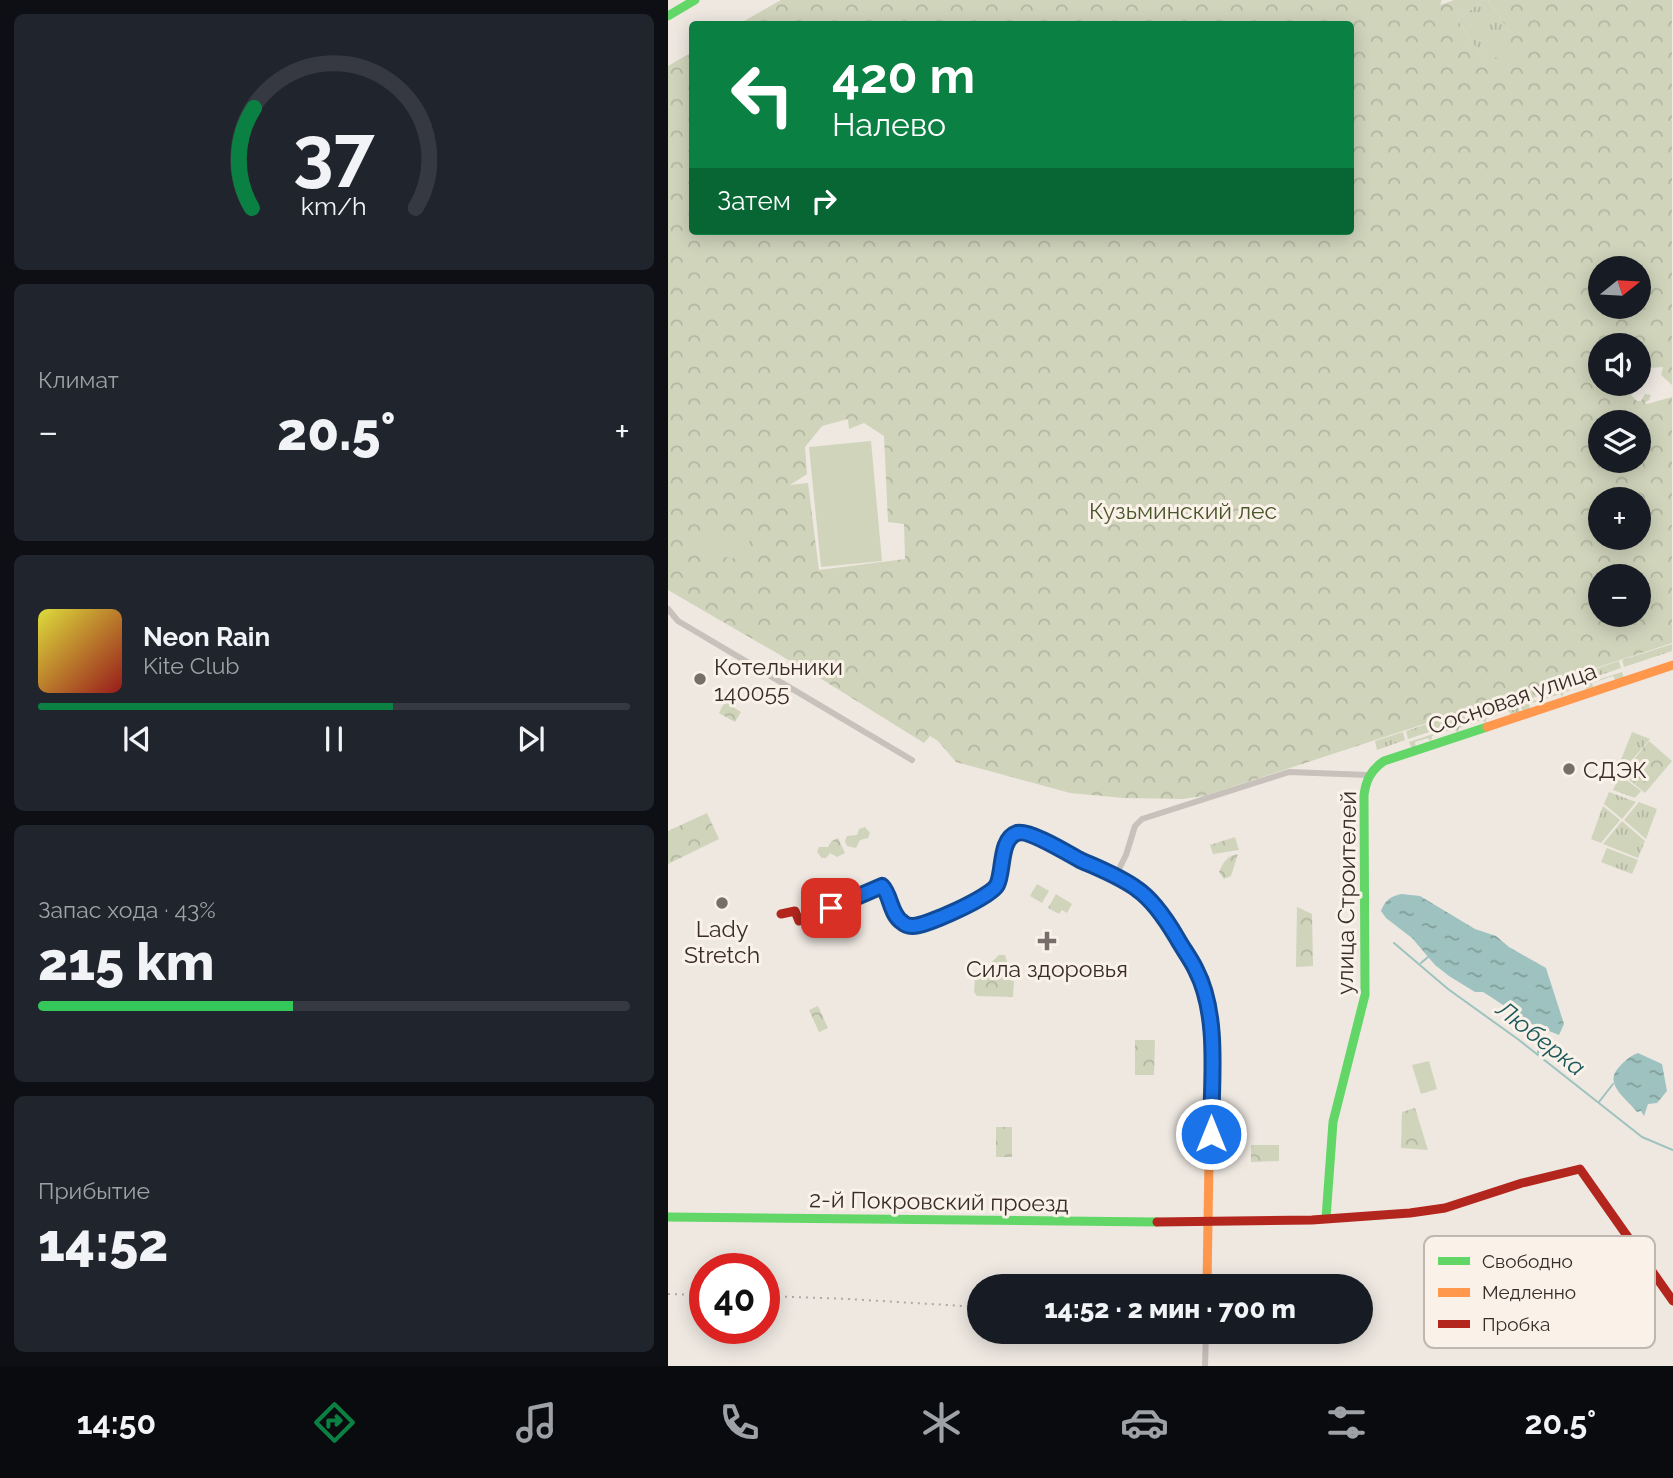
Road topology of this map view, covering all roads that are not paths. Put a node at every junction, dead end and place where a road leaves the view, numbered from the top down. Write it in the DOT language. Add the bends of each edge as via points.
graph roads {
  1 [pos="695,0"];
  2 [pos="668,16"];
  3 [pos="668,609"];
  4 [pos="1672,665"];
  5 [pos="912,760"];
  6 [pos="1368,775"];
  7 [pos="1116,875"];
  8 [pos="781,915"];
  9 [pos="668,1217"];
  10 [pos="1325,1218"];
  11 [pos="1209,1223"];
  12 [pos="1627,1236"];
  13 [pos="1207,1274"];
  14 [pos="1655,1277"];
  15 [pos="1672,1301"];
  16 [pos="1206,1344"];
  17 [pos="1205,1366"];
  1 -- 2 [label="main road"];
  3 -- 5 [label="street" via="678,621"];
  4 -- 6 [label="main road, Сосновая улица" via="1384,761"];
  6 -- 7 [label="street" via="1289,772 1142,819"];
  6 -- 10 [label="main road, улица Строителей" via="1364,795 1364,1003 1334,1118"];
  7 -- 8 [label="main road" via="1023,832 1014,834 1006,845 993,891 921,924 909,926 898,919 882,886 799,921 795,911"];
  7 -- 11 [label="main road" via="1140,891 1161,914 1196,970 1206,997 1211,1032"];
  9 -- 11 [label="main road, 2-й Покровский проезд"];
  10 -- 11 [label="main road, 2-й Покровский проезд"];
  10 -- 12 [label="main road, 2-й Покровский проезд" via="1445,1208 1580,1169"];
  11 -- 13 [label="main road"];
  14 -- 15 [label="main road, 2-й Покровский проезд"];
  16 -- 17 [label="street"];
}
